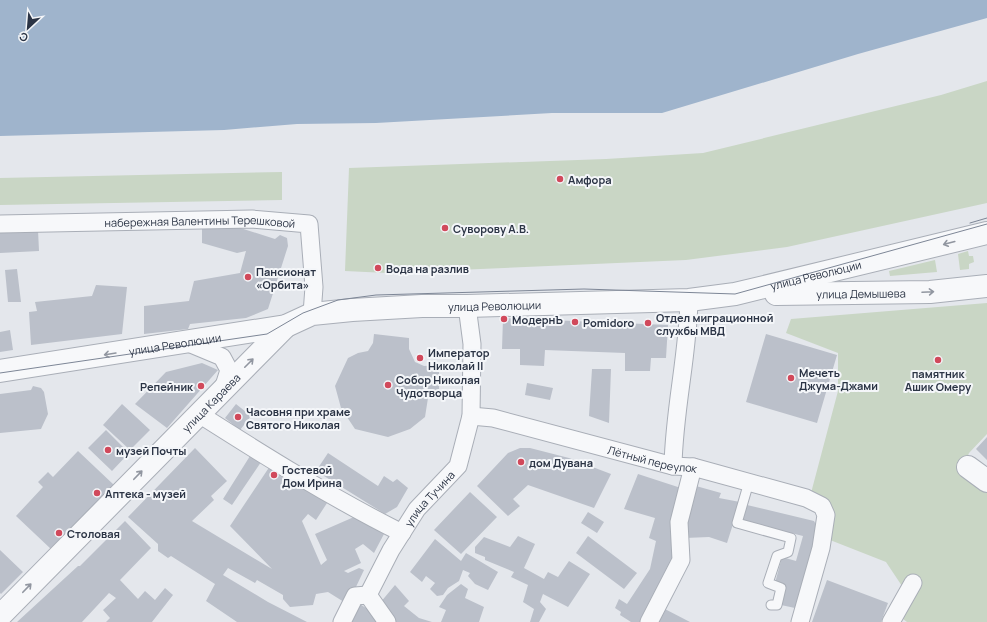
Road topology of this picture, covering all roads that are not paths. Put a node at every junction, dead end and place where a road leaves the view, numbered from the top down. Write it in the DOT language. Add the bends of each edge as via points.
graph roads {
  1 [pos="0,224"];
  2 [pos="987,233"];
  3 [pos="987,286"];
  4 [pos="735,294"];
  5 [pos="689,300"];
  6 [pos="467,306"];
  7 [pos="312,314"];
  8 [pos="286,326"];
  9 [pos="186,342"];
  10 [pos="0,371"];
  11 [pos="223,389"];
  12 [pos="199,414"];
  13 [pos="471,416"];
  14 [pos="673,466"];
  15 [pos="693,467"];
  16 [pos="968,467"];
  17 [pos="987,481"];
  18 [pos="748,482"];
  19 [pos="402,533"];
  20 [pos="913,584"];
  21 [pos="368,596"];
  22 [pos="771,604"];
  23 [pos="0,616"];
  24 [pos="897,620"];
  25 [pos="342,622"];
  26 [pos="387,622"];
  27 [pos="649,622"];
  28 [pos="800,622"];
  1 -- 7 [label="street, набережная Валентины Терешковой" via="252,219 309,224 314,287"];
  2 -- 4 [label="street, улица Революции, one-way"];
  4 -- 3 [label="street, улица Демышева, one-way" via="930,292"];
  4 -- 5 [label="street, улица Революции"];
  5 -- 6 [label="street, улица Революции"];
  5 -- 14 [label="street" via="689,320 674,432"];
  6 -- 7 [label="street, улица Революции" via="422,306"];
  6 -- 13 [label="street, улица Тучина" via="472,344"];
  7 -- 8 [label="street, улица Революции"];
  8 -- 9 [label="street, улица Революции"];
  11 -- 8 [label="street, улица Караева, one-way"];
  9 -- 10 [label="street, улица Революции, one-way"];
  9 -- 11 [label="street" via="222,357 229,370"];
  11 -- 12 [label="street, улица Караева"];
  12 -- 19 [label="street" via="270,460"];
  23 -- 12 [label="street, улица Караева, one-way"];
  13 -- 14 [label="street, Лётный переулок" via="493,418"];
  13 -- 19 [label="street, улица Тучина" via="458,466 417,509"];
  14 -- 15 [label="street, Лётный переулок"];
  15 -- 18 [label="street, Лётный переулок"];
  15 -- 27 [label="street" via="679,522 681,560"];
  16 -- 17 [label="street"];
  18 -- 22 [label="lane" via="737,522 790,538 788,552 777,556 768,583 781,588 777,605"];
  18 -- 28 [label="street, Лётный переулок" via="806,498 822,506 826,515 821,548"];
  19 -- 21 [label="street, улица Тучина"];
  20 -- 24 [label="street"];
  21 -- 25 [label="street" via="355,596"];
  21 -- 26 [label="street"];
}
